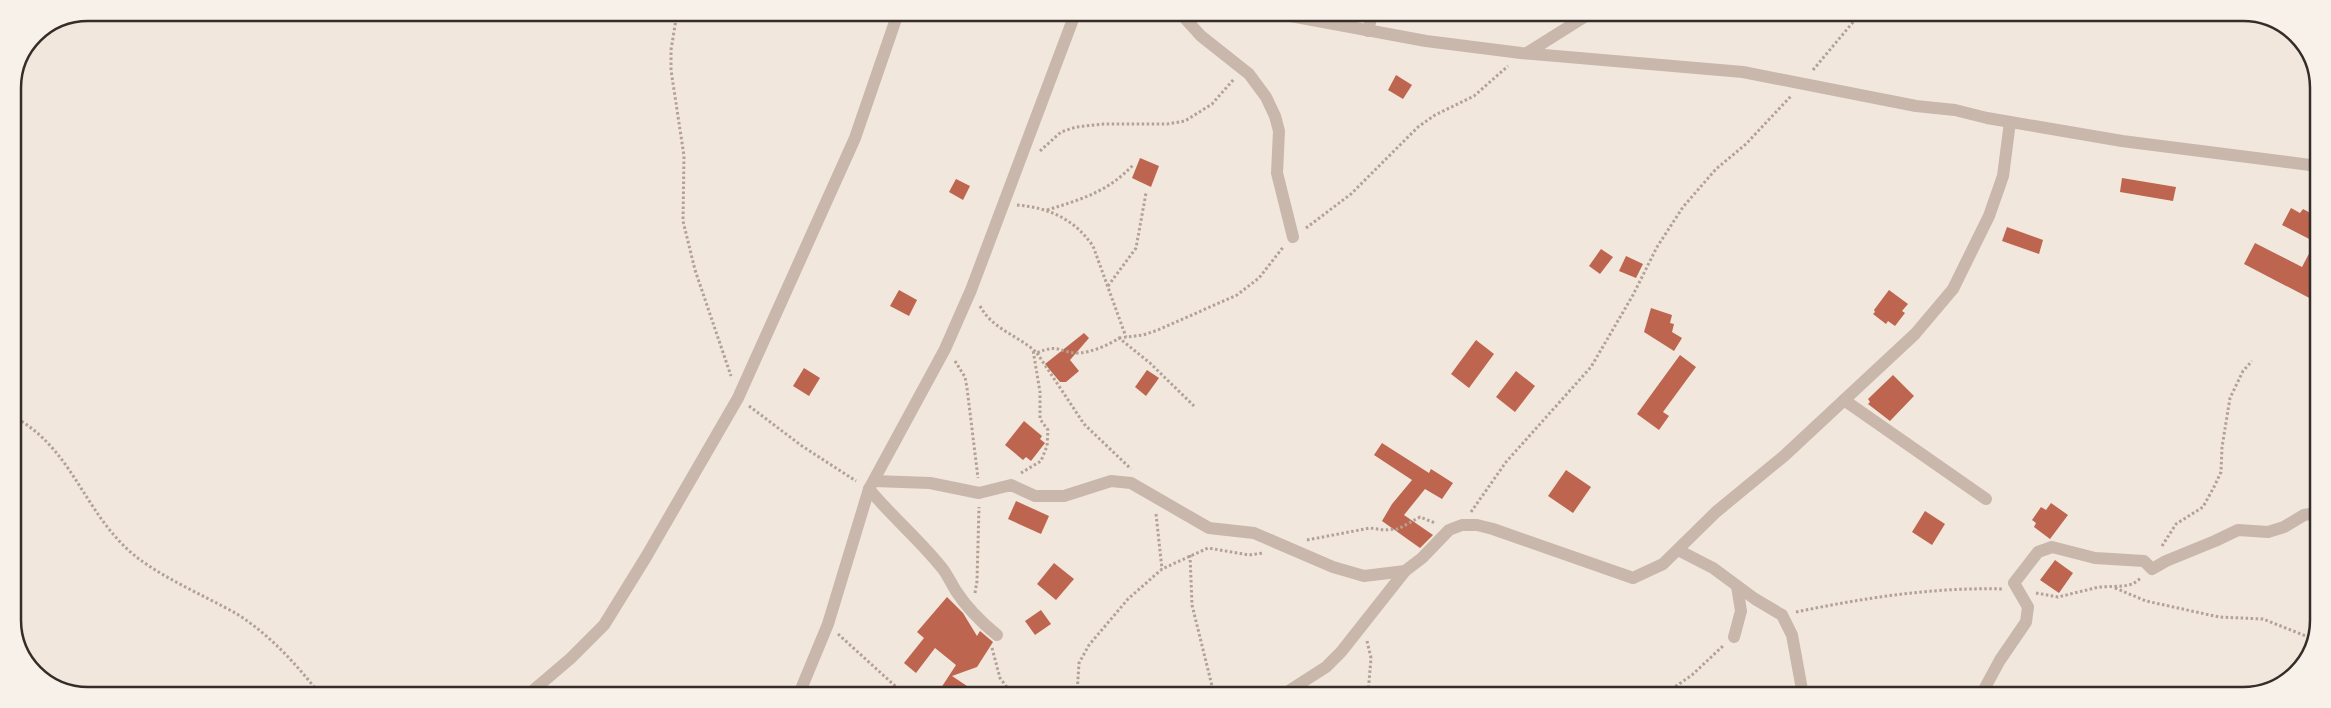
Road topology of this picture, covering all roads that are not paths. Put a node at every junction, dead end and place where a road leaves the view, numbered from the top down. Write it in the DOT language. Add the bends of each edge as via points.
graph roads {
  1 [pos="896,21"];
  2 [pos="1072,21"];
  3 [pos="1187,21"];
  4 [pos="1314,21"];
  5 [pos="1370,21"];
  6 [pos="1577,21"];
  7 [pos="1368,32"];
  8 [pos="1524,53"];
  9 [pos="2010,122"];
  10 [pos="2310,165"];
  11 [pos="1293,237"];
  12 [pos="1844,400"];
  13 [pos="872,485"];
  14 [pos="1986,499"];
  15 [pos="2310,514"];
  16 [pos="1678,550"];
  17 [pos="1405,570"];
  18 [pos="1737,586"];
  19 [pos="997,635"];
  20 [pos="1734,637"];
  21 [pos="537,687"];
  22 [pos="802,687"];
  23 [pos="1295,687"];
  24 [pos="1802,687"];
  25 [pos="1985,687"];
  1 -- 21 [label="street" via="855,138 738,398 604,625"];
  2 -- 13 [label="street" via="971,290 945,348"];
  3 -- 11 [label="street" via="1258,85 1275,116 1280,144 1277,173"];
  4 -- 7 [label="street"];
  5 -- 7 [label="street"];
  6 -- 8 [label="street"];
  7 -- 8 [label="street"];
  8 -- 9 [label="street" via="1714,68"];
  9 -- 10 [label="street" via="2122,141"];
  9 -- 12 [label="street" via="2003,176 1989,216 1953,289 1915,334"];
  12 -- 14 [label="street"];
  12 -- 16 [label="street" via="1784,456 1716,512"];
  13 -- 17 [label="street" via="930,483 979,493 1011,485 1035,496 1064,496 1111,481 1131,483 1209,528 1254,533 1333,567 1364,576"];
  13 -- 19 [label="street" via="887,511 901,521 942,568 971,611"];
  13 -- 22 [label="street" via="828,624"];
  15 -- 25 [label="street" via="2268,532 2238,530 2152,569 2144,561 2095,558 2052,546 2038,552 2014,583 2028,607 2026,622"];
  16 -- 17 [label="street" via="1663,564 1633,578 1477,525 1462,525 1449,530 1422,558"];
  16 -- 18 [label="street" via="1713,568"];
  17 -- 23 [label="street" via="1341,652 1326,667"];
  18 -- 20 [label="street" via="1741,611"];
  18 -- 24 [label="street" via="1782,615 1792,635"];
}
